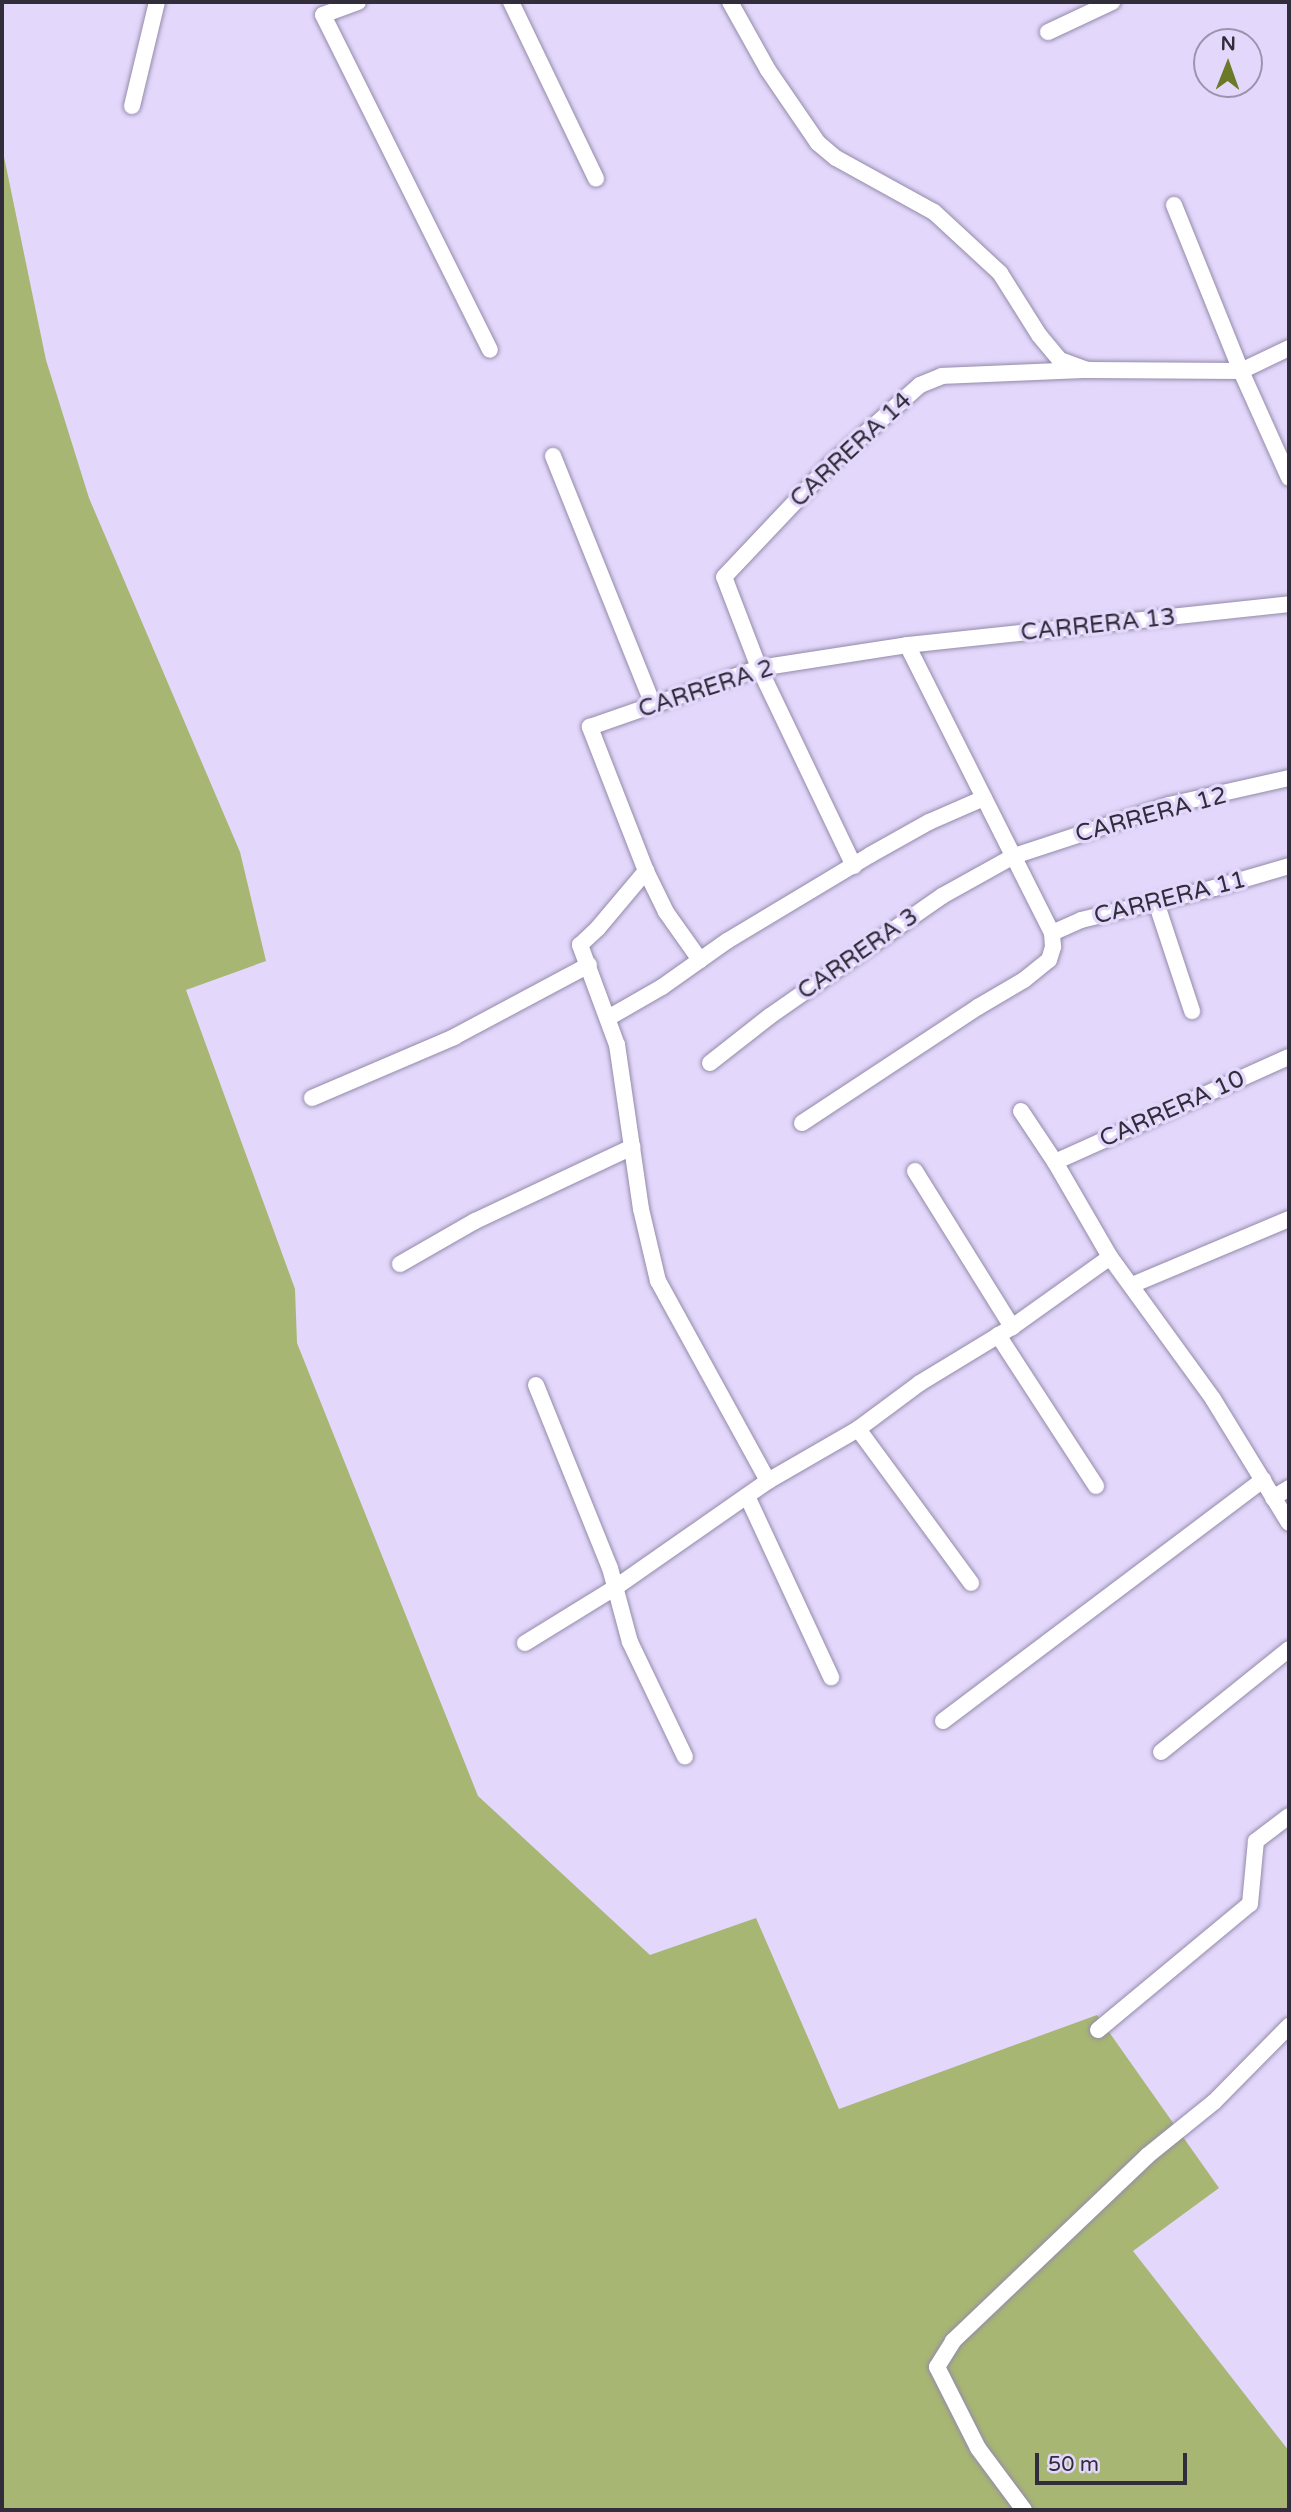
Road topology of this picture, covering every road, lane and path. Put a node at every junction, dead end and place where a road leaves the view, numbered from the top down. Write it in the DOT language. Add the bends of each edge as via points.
graph roads {
  1 [pos="157,2"];
  2 [pos="358,2"];
  3 [pos="511,2"];
  4 [pos="730,2"];
  5 [pos="1112,2"];
  6 [pos="1048,32"];
  7 [pos="132,106"];
  8 [pos="596,179"];
  9 [pos="1174,205"];
  10 [pos="1289,348"];
  11 [pos="490,350"];
  12 [pos="1087,370"];
  13 [pos="1241,371"];
  14 [pos="553,456"];
  15 [pos="1289,478"];
  16 [pos="1289,604"];
  17 [pos="907,645"];
  18 [pos="759,668"];
  19 [pos="653,705"];
  20 [pos="1289,778"];
  21 [pos="984,798"];
  22 [pos="1014,856"];
  23 [pos="854,866"];
  24 [pos="1289,866"];
  25 [pos="646,871"];
  26 [pos="1156,902"];
  27 [pos="1052,933"];
  28 [pos="700,960"];
  29 [pos="589,965"];
  30 [pos="1192,1011"];
  31 [pos="608,1018"];
  32 [pos="1289,1056"];
  33 [pos="710,1063"];
  34 [pos="312,1098"];
  35 [pos="1021,1111"];
  36 [pos="802,1123"];
  37 [pos="632,1147"];
  38 [pos="1055,1162"];
  39 [pos="915,1171"];
  40 [pos="1289,1219"];
  41 [pos="1110,1257"];
  42 [pos="400,1264"];
  43 [pos="1132,1285"];
  44 [pos="1005,1331"];
  45 [pos="536,1385"];
  46 [pos="858,1429"];
  47 [pos="1263,1480"];
  48 [pos="768,1482"];
  49 [pos="1096,1486"];
  50 [pos="1289,1488"];
  51 [pos="747,1496"];
  52 [pos="1273,1498"];
  53 [pos="1289,1523"];
  54 [pos="971,1583"];
  55 [pos="616,1587"];
  56 [pos="525,1643"];
  57 [pos="1289,1649"];
  58 [pos="831,1677"];
  59 [pos="943,1721"];
  60 [pos="1161,1752"];
  61 [pos="685,1757"];
  62 [pos="1289,1816"];
  63 [pos="1289,2026"];
  64 [pos="1098,2030"];
  65 [pos="1024,2510"];
  1 -- 7 [label="street"];
  2 -- 11 [label="street" via="323,15"];
  3 -- 8 [label="street"];
  4 -- 12 [label="street" via="768,70 818,143 836,158 934,212 1000,273 1060,360"];
  5 -- 6 [label="street"];
  9 -- 13 [label="street"];
  10 -- 13 [label="street"];
  12 -- 13 [label="street, CARRERA 14"];
  12 -- 18 [label="street, CARRERA 14" via="942,376 920,385 831,464 723,577"];
  13 -- 15 [label="street"];
  14 -- 19 [label="street"];
  16 -- 17 [label="street, CARRERA 13"];
  17 -- 18 [label="street, CARRERA 2"];
  17 -- 21 [label="street"];
  18 -- 19 [label="street, CARRERA 2"];
  18 -- 23 [label="street"];
  19 -- 25 [label="street, CARRERA 2" via="590,727"];
  20 -- 22 [label="street, CARRERA 12" via="1169,805"];
  21 -- 22 [label="street"];
  21 -- 23 [label="street" via="929,822"];
  22 -- 27 [label="street"];
  22 -- 33 [label="street, CARRERA 3" via="942,896"];
  23 -- 28 [label="street"];
  24 -- 26 [label="street, CARRERA 11"];
  25 -- 28 [label="street" via="666,912"];
  25 -- 29 [label="street" via="580,945"];
  26 -- 27 [label="street, CARRERA 11" via="1081,920"];
  26 -- 30 [label="street"];
  27 -- 36 [label="street" via="1049,960 1024,980"];
  28 -- 31 [label="street"];
  29 -- 31 [label="street"];
  29 -- 34 [label="street" via="454,1037"];
  31 -- 37 [label="street" via="617,1045"];
  32 -- 38 [label="street, CARRERA 10"];
  35 -- 38 [label="street"];
  37 -- 42 [label="street" via="475,1221"];
  37 -- 48 [label="street" via="658,1281"];
  38 -- 41 [label="street"];
  39 -- 44 [label="street"];
  40 -- 43 [label="street"];
  41 -- 43 [label="street"];
  41 -- 44 [label="street"];
  43 -- 47 [label="street" via="1213,1399"];
  44 -- 46 [label="street" via="920,1383"];
  44 -- 49 [label="street"];
  45 -- 55 [label="street"];
  46 -- 48 [label="street"];
  46 -- 54 [label="street"];
  47 -- 52 [label="street"];
  47 -- 59 [label="street"];
  48 -- 51 [label="street"];
  50 -- 52 [label="street"];
  51 -- 55 [label="street"];
  51 -- 58 [label="street"];
  52 -- 53 [label="street"];
  55 -- 56 [label="street"];
  55 -- 61 [label="street" via="630,1642"];
  57 -- 60 [label="street"];
  62 -- 64 [label="street" via="1256,1841 1250,1904"];
  63 -- 65 [label="street" via="1214,2102 1147,2156 953,2342 937,2367 978,2448"];
}
